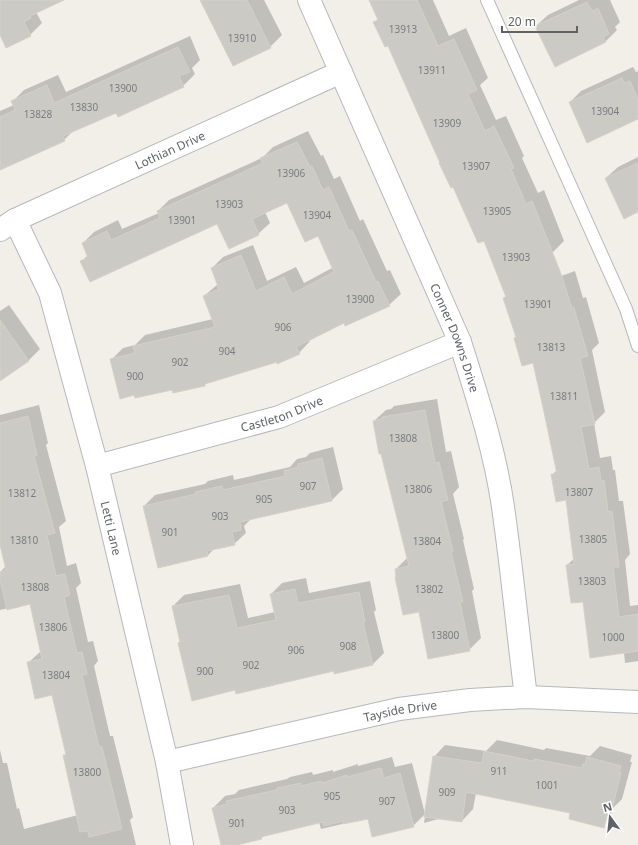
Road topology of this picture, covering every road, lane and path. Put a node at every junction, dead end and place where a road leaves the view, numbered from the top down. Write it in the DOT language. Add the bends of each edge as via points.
graph roads {
  1 [pos="309,0"];
  2 [pos="487,0"];
  3 [pos="341,72"];
  4 [pos="7,225"];
  5 [pos="460,342"];
  6 [pos="638,346"];
  7 [pos="97,466"];
  8 [pos="526,697"];
  9 [pos="638,702"];
  10 [pos="167,762"];
  11 [pos="182,845"];
  1 -- 3 [label="street, Conner Downs Drive"];
  2 -- 6 [label="lane" via="596,240 626,309"];
  3 -- 4 [label="street, Lothian Drive"];
  3 -- 5 [label="street, Conner Downs Drive"];
  4 -- 7 [label="street, Letti Lane" via="50,293"];
  5 -- 7 [label="street, Castleton Drive" via="279,417"];
  5 -- 8 [label="street, Conner Downs Drive" via="476,392 503,506"];
  7 -- 10 [label="street, Letti Lane"];
  8 -- 9 [label="street, Tayside Drive"];
  8 -- 10 [label="street, Tayside Drive" via="470,700 399,709"];
  10 -- 11 [label="street, Letti Lane"];
}
